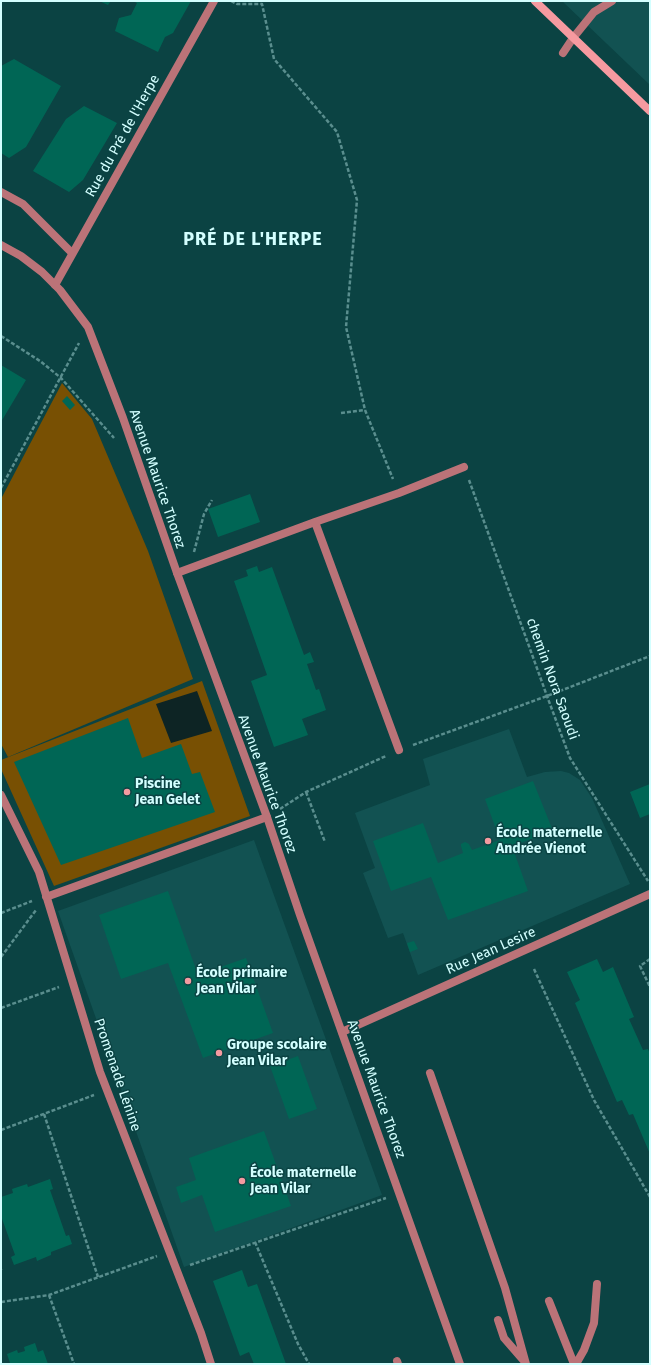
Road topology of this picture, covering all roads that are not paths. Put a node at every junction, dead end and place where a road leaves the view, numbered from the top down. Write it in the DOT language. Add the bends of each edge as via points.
graph roads {
  1 [pos="214,1"];
  2 [pos="535,1"];
  3 [pos="612,1"];
  4 [pos="573,38"];
  5 [pos="562,53"];
  6 [pos="650,111"];
  7 [pos="1,192"];
  8 [pos="1,245"];
  9 [pos="72,254"];
  10 [pos="55,284"];
  11 [pos="464,467"];
  12 [pos="315,522"];
  13 [pos="177,573"];
  14 [pos="399,750"];
  15 [pos="1,794"];
  16 [pos="267,817"];
  17 [pos="650,894"];
  18 [pos="46,896"];
  19 [pos="342,1032"];
  20 [pos="430,1073"];
  21 [pos="598,1284"];
  22 [pos="550,1301"];
  23 [pos="498,1320"];
  24 [pos="210,1364"];
  25 [pos="460,1364"];
  26 [pos="526,1364"];
  27 [pos="575,1364"];
  1 -- 9 [label="street, Rue du Pré de l'Herpe"];
  2 -- 4 [label="main road"];
  3 -- 4 [label="street" via="594,12"];
  4 -- 5 [label="street"];
  4 -- 6 [label="main road"];
  7 -- 9 [label="street" via="23,204"];
  8 -- 10 [label="street, Avenue Maurice Thorez" via="21,256"];
  9 -- 10 [label="street, Rue du Pré de l'Herpe"];
  10 -- 13 [label="street, Avenue Maurice Thorez" via="88,327"];
  11 -- 12 [label="street"];
  12 -- 13 [label="street"];
  12 -- 14 [label="street"];
  13 -- 16 [label="street, Avenue Maurice Thorez"];
  15 -- 18 [label="street, Promenade Lénine" via="39,872"];
  16 -- 18 [label="street"];
  16 -- 19 [label="street, Avenue Maurice Thorez"];
  17 -- 19 [label="street, Rue Jean Lesire"];
  18 -- 24 [label="street, Promenade Lénine" via="100,1072 201,1333"];
  19 -- 25 [label="street, Avenue Maurice Thorez"];
  20 -- 26 [label="street" via="506,1288"];
  21 -- 27 [label="street" via="594,1323 584,1350"];
  22 -- 27 [label="street"];
  23 -- 26 [label="street" via="504,1338"];
}
